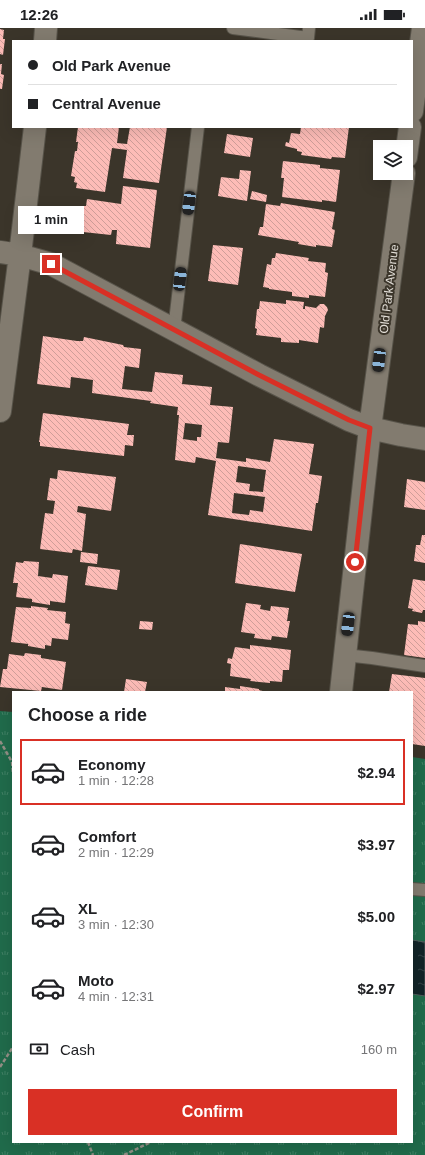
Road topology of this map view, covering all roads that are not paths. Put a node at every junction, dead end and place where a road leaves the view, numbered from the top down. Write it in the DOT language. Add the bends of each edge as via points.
graph roads {
  1 [pos="46,28"];
  2 [pos="233,28"];
  3 [pos="309,28"];
  4 [pos="423,28"];
  5 [pos="45,40"];
  6 [pos="413,103"];
  7 [pos="35,128"];
  8 [pos="198,128"];
  9 [pos="410,128"];
  10 [pos="408,140"];
  11 [pos="403,180"];
  12 [pos="10,253"];
  13 [pos="174,330"];
  14 [pos="0,411"];
  15 [pos="370,428"];
  16 [pos="425,439"];
  17 [pos="345,656"];
  18 [pos="425,666"];
  19 [pos="341,691"];
  20 [pos="413,889"];
  21 [pos="425,890"];
  1 -- 5 [label="street"];
  2 -- 3 [label="lane" via="308,38"];
  4 -- 6 [label="street"];
  7 -- 12 [label="street"];
  8 -- 13 [label="lane"];
  9 -- 10 [label="street"];
  11 -- 15 [label="street, Old Park Avenue"];
  12 -- 13 [label="street" via="51,264"];
  12 -- 14 [label="street"];
  13 -- 15 [label="street" via="259,375"];
  15 -- 16 [label="street"];
  15 -- 17 [label="street, Old Park Avenue"];
  17 -- 18 [label="lane"];
  17 -- 19 [label="street, Old Park Avenue"];
  20 -- 21 [label="lane"];
}
